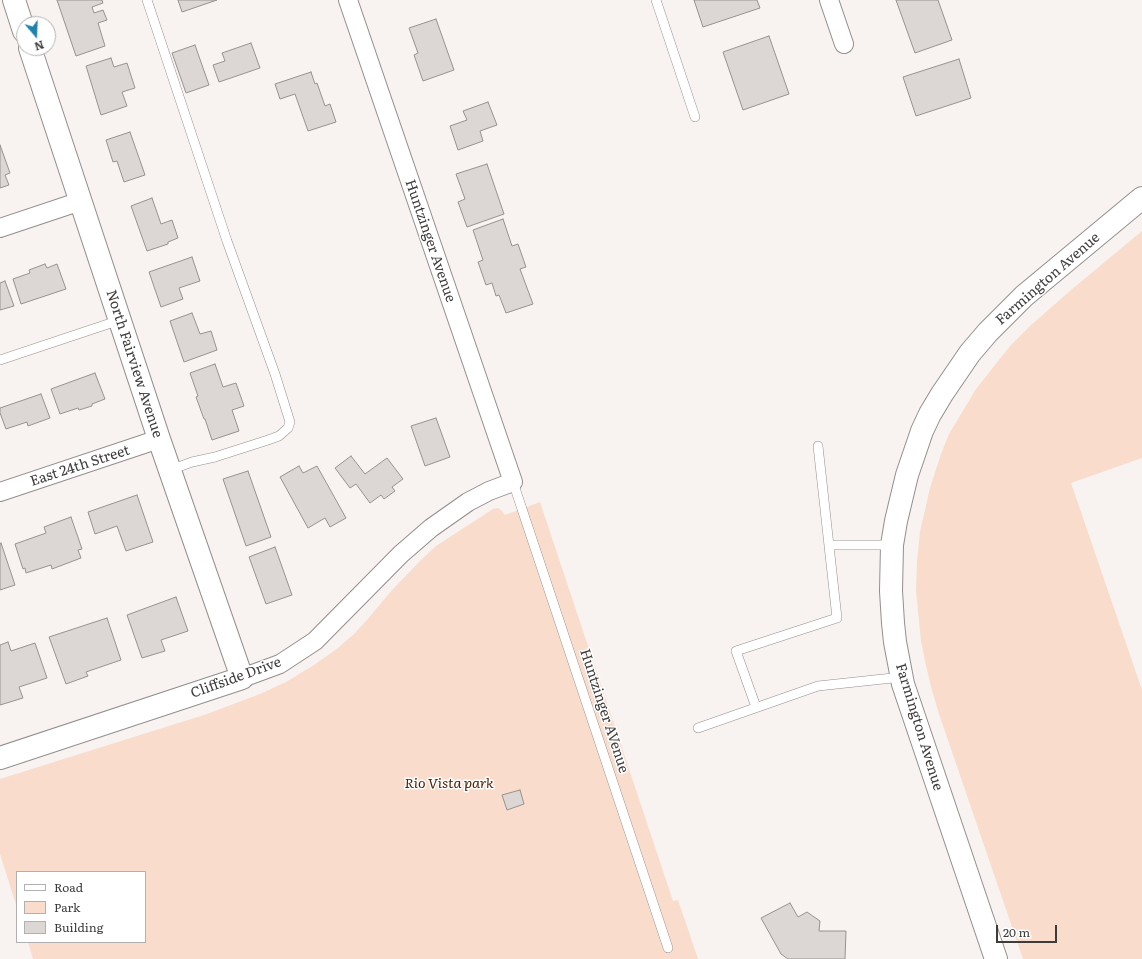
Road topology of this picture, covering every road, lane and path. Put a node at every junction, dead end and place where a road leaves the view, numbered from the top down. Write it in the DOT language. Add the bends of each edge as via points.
graph roads {
  1 [pos="14,0"];
  2 [pos="147,0"];
  3 [pos="348,0"];
  4 [pos="656,0"];
  5 [pos="829,0"];
  6 [pos="19,16"];
  7 [pos="844,44"];
  8 [pos="33,56"];
  9 [pos="695,117"];
  10 [pos="1142,198"];
  11 [pos="81,201"];
  12 [pos="0,228"];
  13 [pos="120,320"];
  14 [pos="0,360"];
  15 [pos="159,439"];
  16 [pos="818,446"];
  17 [pos="170,470"];
  18 [pos="513,482"];
  19 [pos="0,492"];
  20 [pos="829,545"];
  21 [pos="892,545"];
  22 [pos="902,677"];
  23 [pos="242,678"];
  24 [pos="756,707"];
  25 [pos="698,728"];
  26 [pos="0,758"];
  27 [pos="668,948"];
  28 [pos="996,959"];
  1 -- 6 [label="street"];
  2 -- 17 [label="lane" via="227,240 276,374 290,422 288,428 279,436"];
  3 -- 18 [label="street, Huntzinger Avenue"];
  4 -- 9 [label="lane"];
  5 -- 7 [label="street"];
  8 -- 11 [label="street, North Fairview Avenue"];
  10 -- 21 [label="street, Farmington Avenue" via="1024,296 988,332 955,373 930,414 914,453 902,492"];
  11 -- 12 [label="street"];
  11 -- 13 [label="street, North Fairview Avenue"];
  13 -- 14 [label="lane"];
  13 -- 15 [label="street, North Fairview Avenue"];
  15 -- 17 [label="street, North Fairview Avenue"];
  15 -- 19 [label="street, East 24th Street"];
  16 -- 20 [label="lane"];
  17 -- 23 [label="street, North Fairview Avenue"];
  18 -- 23 [label="street, Cliffside Drive" via="488,490 432,528 401,554 315,641 280,664"];
  18 -- 27 [label="lane, Huntzinger AVenue"];
  20 -- 21 [label="lane"];
  20 -- 24 [label="lane" via="837,618 736,651"];
  21 -- 22 [label="street, Farmington Avenue" via="893,623"];
  22 -- 24 [label="lane" via="818,686"];
  22 -- 28 [label="street, Farmington Avenue"];
  23 -- 26 [label="street, Cliffside Drive"];
  24 -- 25 [label="lane"];
}
